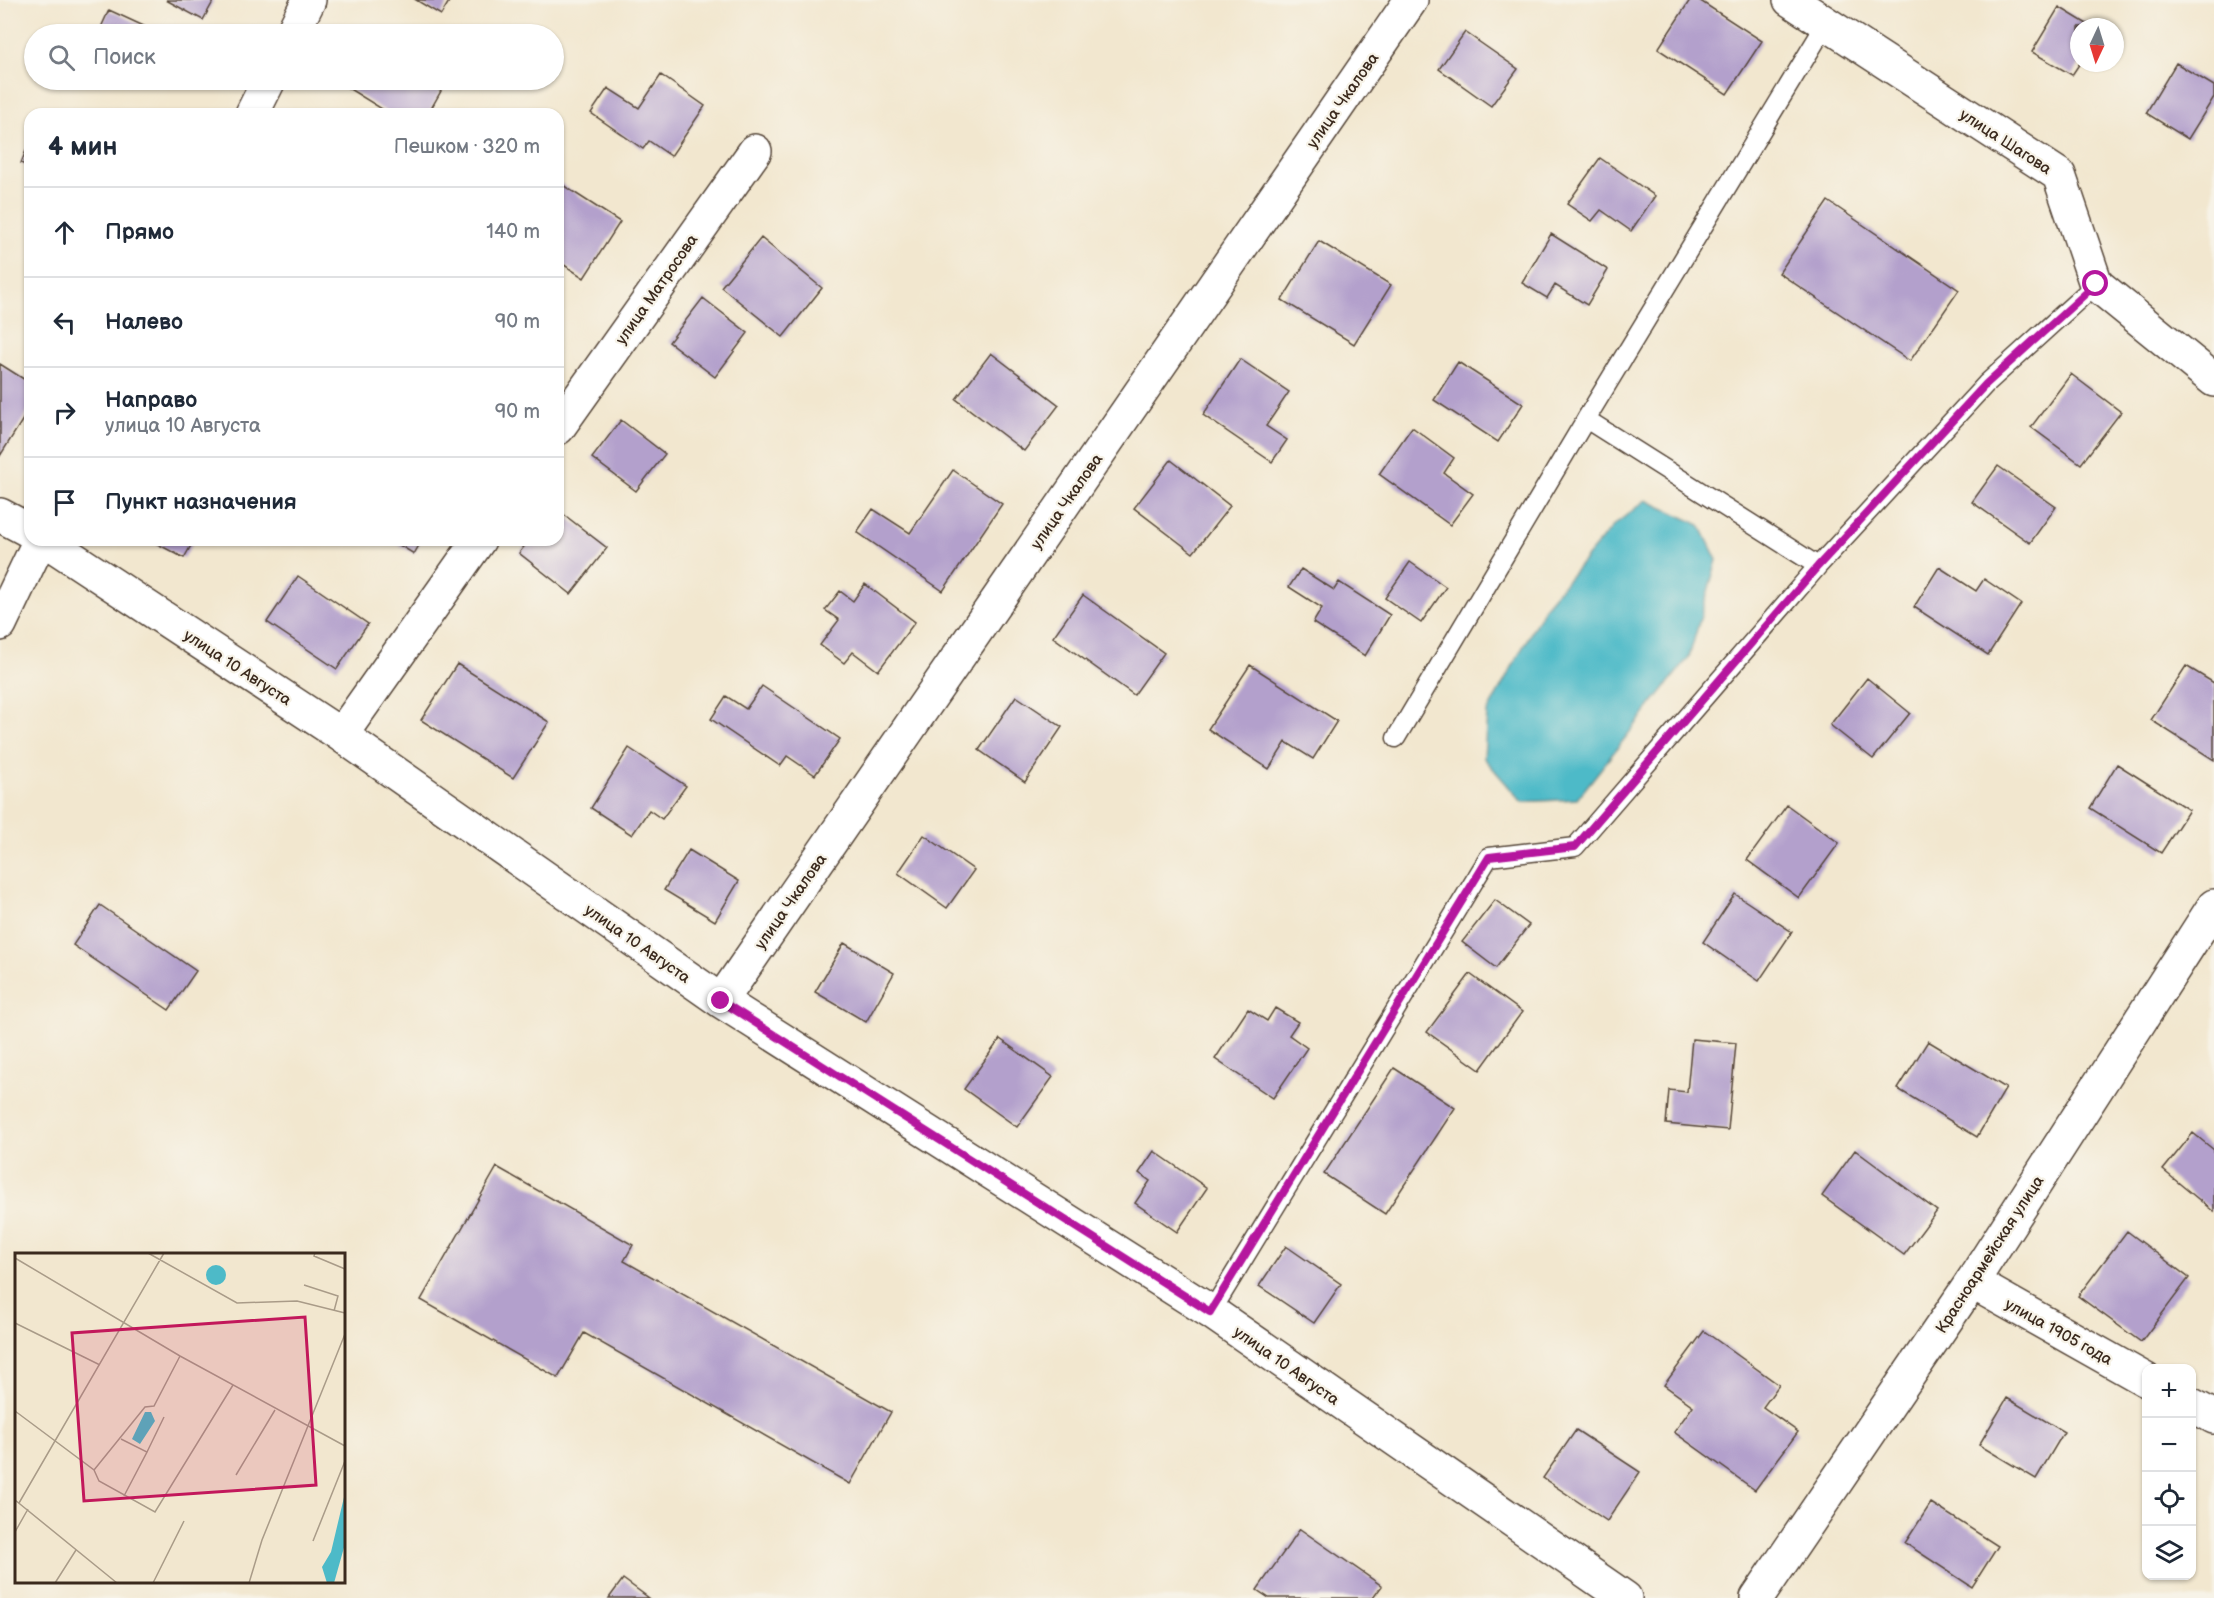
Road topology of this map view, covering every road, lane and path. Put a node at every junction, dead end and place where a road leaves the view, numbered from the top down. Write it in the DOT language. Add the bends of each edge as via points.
graph roads {
  1 [pos="309,0"];
  2 [pos="1411,0"];
  3 [pos="1790,0"];
  4 [pos="297,24"];
  5 [pos="1826,24"];
  6 [pos="264,90"];
  7 [pos="255,108"];
  8 [pos="755,151"];
  9 [pos="2096,284"];
  10 [pos="2214,380"];
  11 [pos="1586,419"];
  12 [pos="564,420"];
  13 [pos="0,515"];
  14 [pos="24,528"];
  15 [pos="37,546"];
  16 [pos="54,546"];
  17 [pos="475,546"];
  18 [pos="1818,566"];
  19 [pos="0,624"];
  20 [pos="341,735"];
  21 [pos="1396,738"];
  22 [pos="2214,906"];
  23 [pos="721,1001"];
  24 [pos="1972,1282"];
  25 [pos="1210,1312"];
  26 [pos="2142,1378"];
  27 [pos="2196,1407"];
  28 [pos="2214,1417"];
  29 [pos="1625,1598"];
  30 [pos="1756,1598"];
  1 -- 4 [label="street"];
  2 -- 23 [label="street, улица Чкалова"];
  3 -- 5 [label="street, улица Шагова"];
  5 -- 9 [label="street, улица Шагова" via="2059,175"];
  5 -- 11 [label="lane"];
  6 -- 7 [label="street"];
  8 -- 12 [label="street, улица Матросова"];
  9 -- 10 [label="street"];
  9 -- 18 [label="lane" via="1986,384"];
  11 -- 18 [label="lane"];
  11 -- 21 [label="lane"];
  13 -- 14 [label="street"];
  15 -- 19 [label="street"];
  16 -- 20 [label="street, улица 10 Августа"];
  17 -- 20 [label="street"];
  18 -- 25 [label="lane" via="1575,847 1489,857"];
  20 -- 23 [label="street, улица 10 Августа"];
  22 -- 24 [label="street, Красноармейская улица"];
  23 -- 25 [label="street, улица 10 Августа"];
  24 -- 26 [label="street, улица 1905 года"];
  24 -- 30 [label="street, Красноармейская улица"];
  25 -- 29 [label="street, улица 10 Августа"];
  27 -- 28 [label="street"];
}
